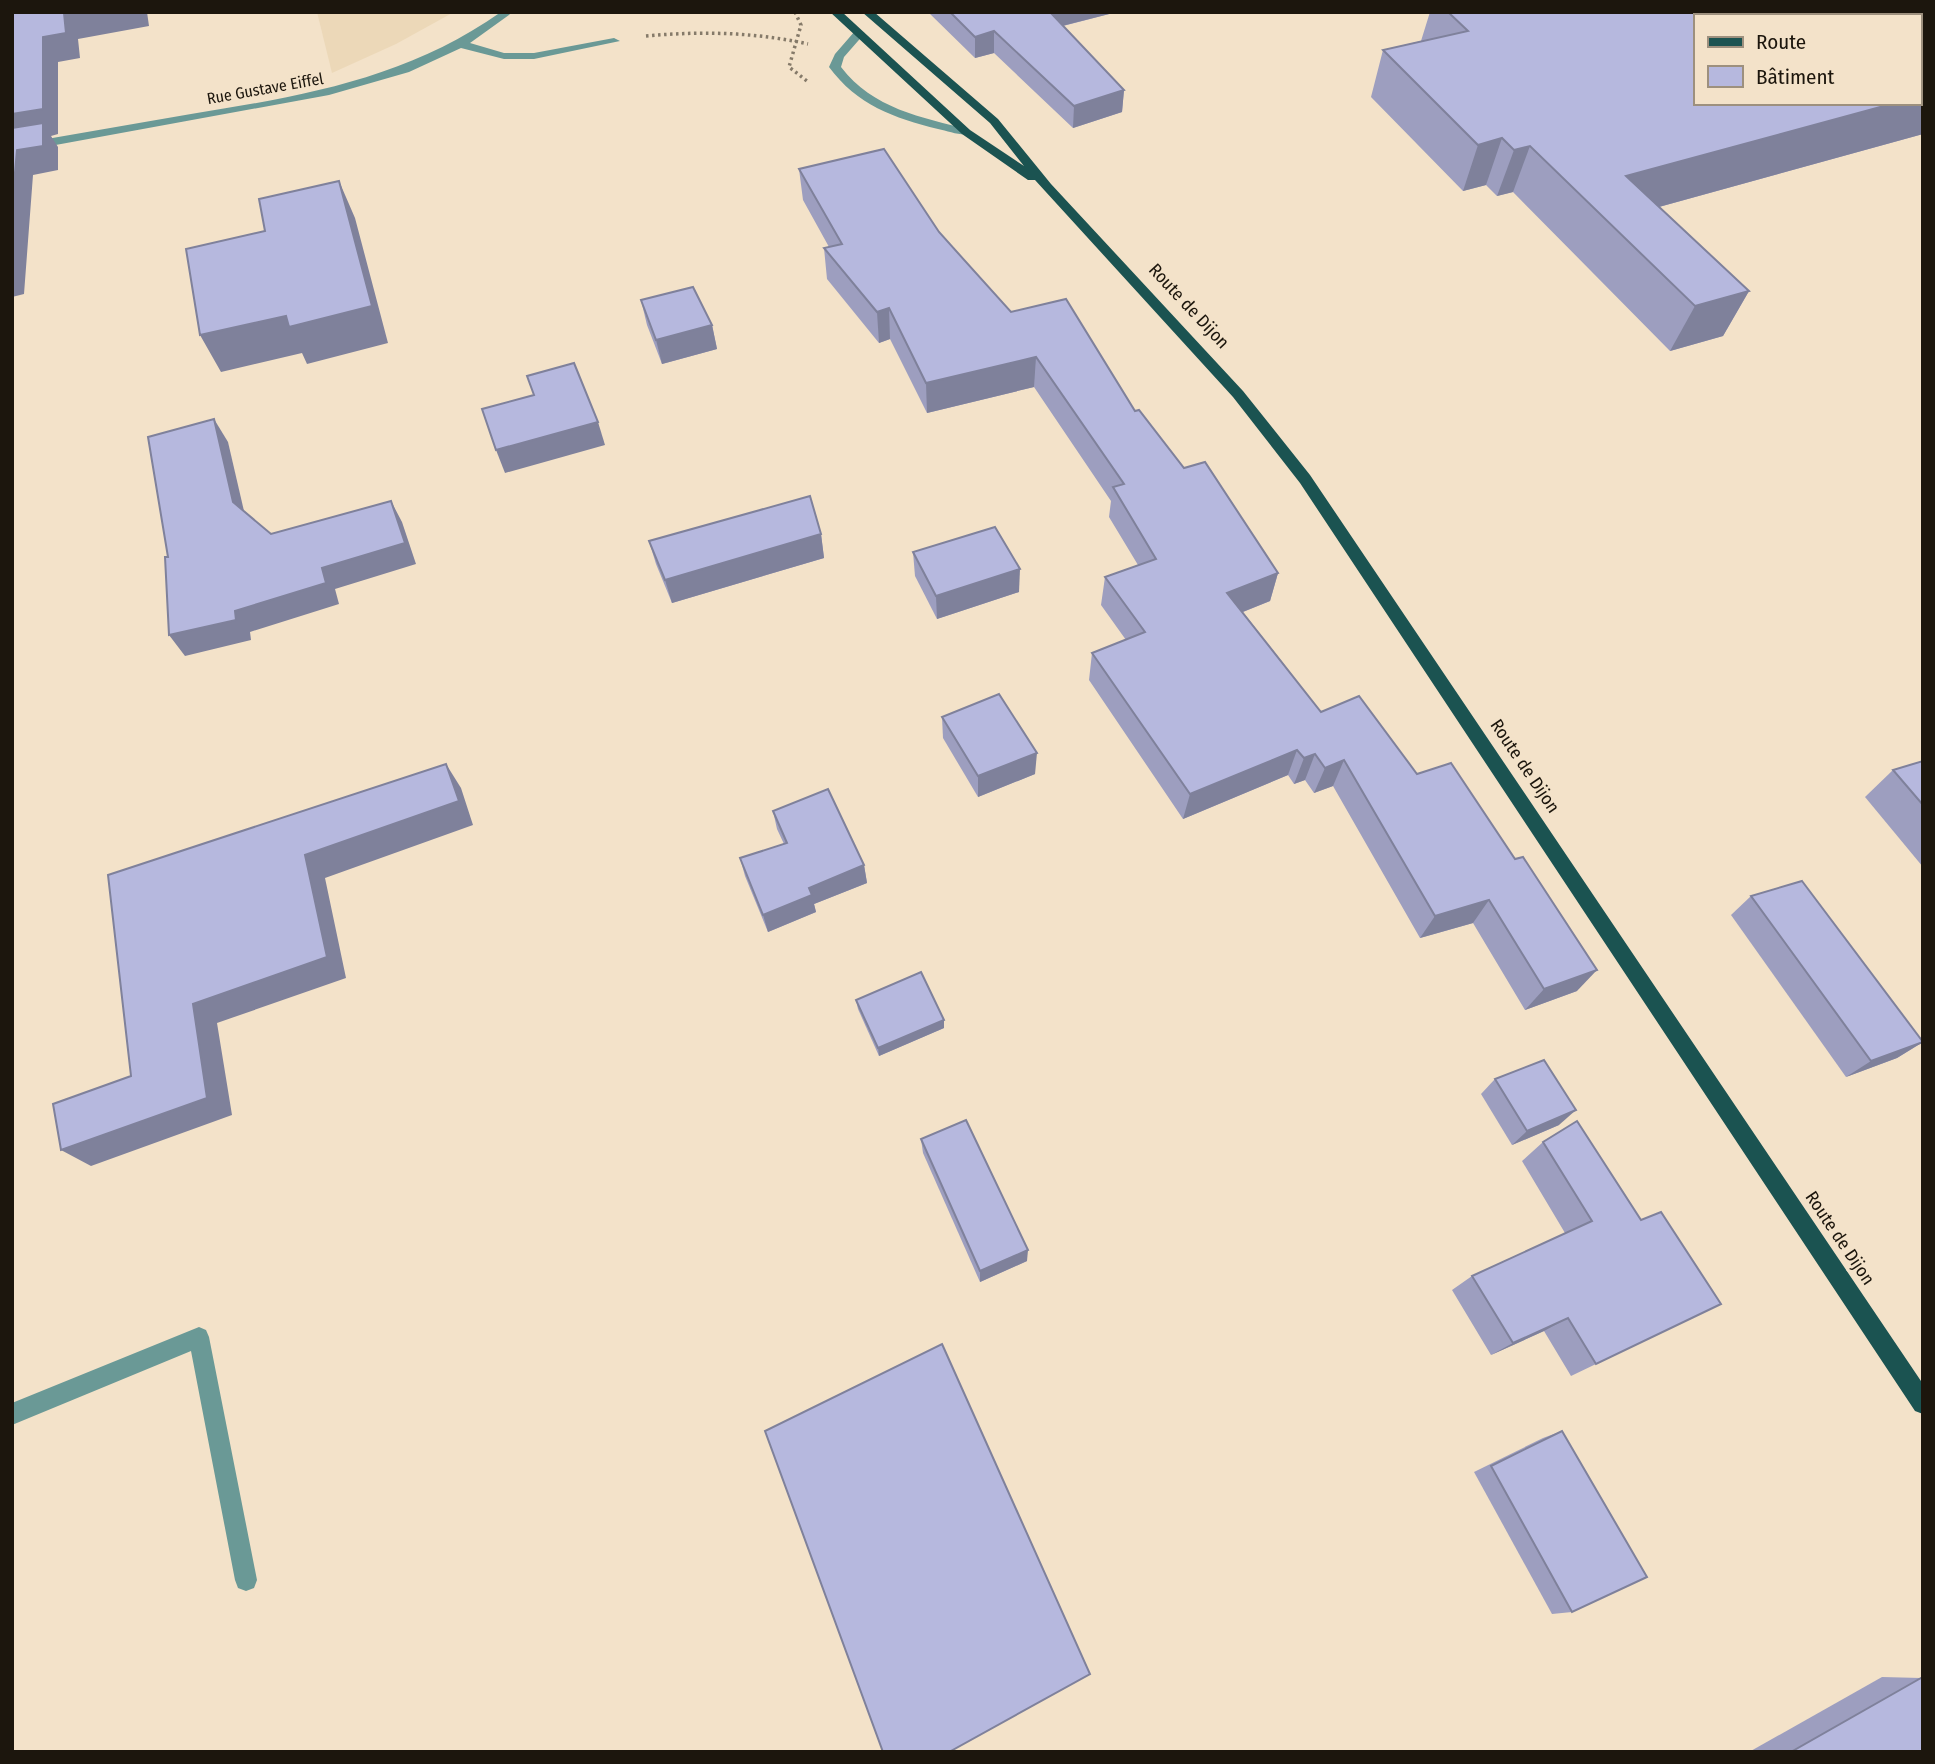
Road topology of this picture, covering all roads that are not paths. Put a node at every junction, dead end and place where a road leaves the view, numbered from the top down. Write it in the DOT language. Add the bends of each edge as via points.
graph roads {
  1 [pos="508,12"];
  2 [pos="835,12"];
  3 [pos="867,12"];
  4 [pos="859,33"];
  5 [pos="614,40"];
  6 [pos="461,44"];
  7 [pos="966,132"];
  8 [pos="12,149"];
  9 [pos="1047,187"];
  10 [pos="1923,1403"];
  11 [pos="12,1414"];
  12 [pos="246,1580"];
  1 -- 6 [label="street, Rue Gustave Eiffel"];
  2 -- 4 [label="main road, Route de Dijon"];
  3 -- 9 [label="main road, Route de Dijon" via="994,121"];
  4 -- 7 [label="main road, Route de Dijon"];
  4 -- 7 [label="street" via="835,67 862,97 880,108"];
  5 -- 6 [label="street" via="534,56 504,56"];
  6 -- 8 [label="street, Rue Gustave Eiffel" via="424,63 342,90"];
  7 -- 9 [label="main road, Route de Dijon"];
  9 -- 10 [label="main road, Route de Dijon" via="1238,394 1305,478"];
  11 -- 12 [label="street" via="199,1337"];
}
